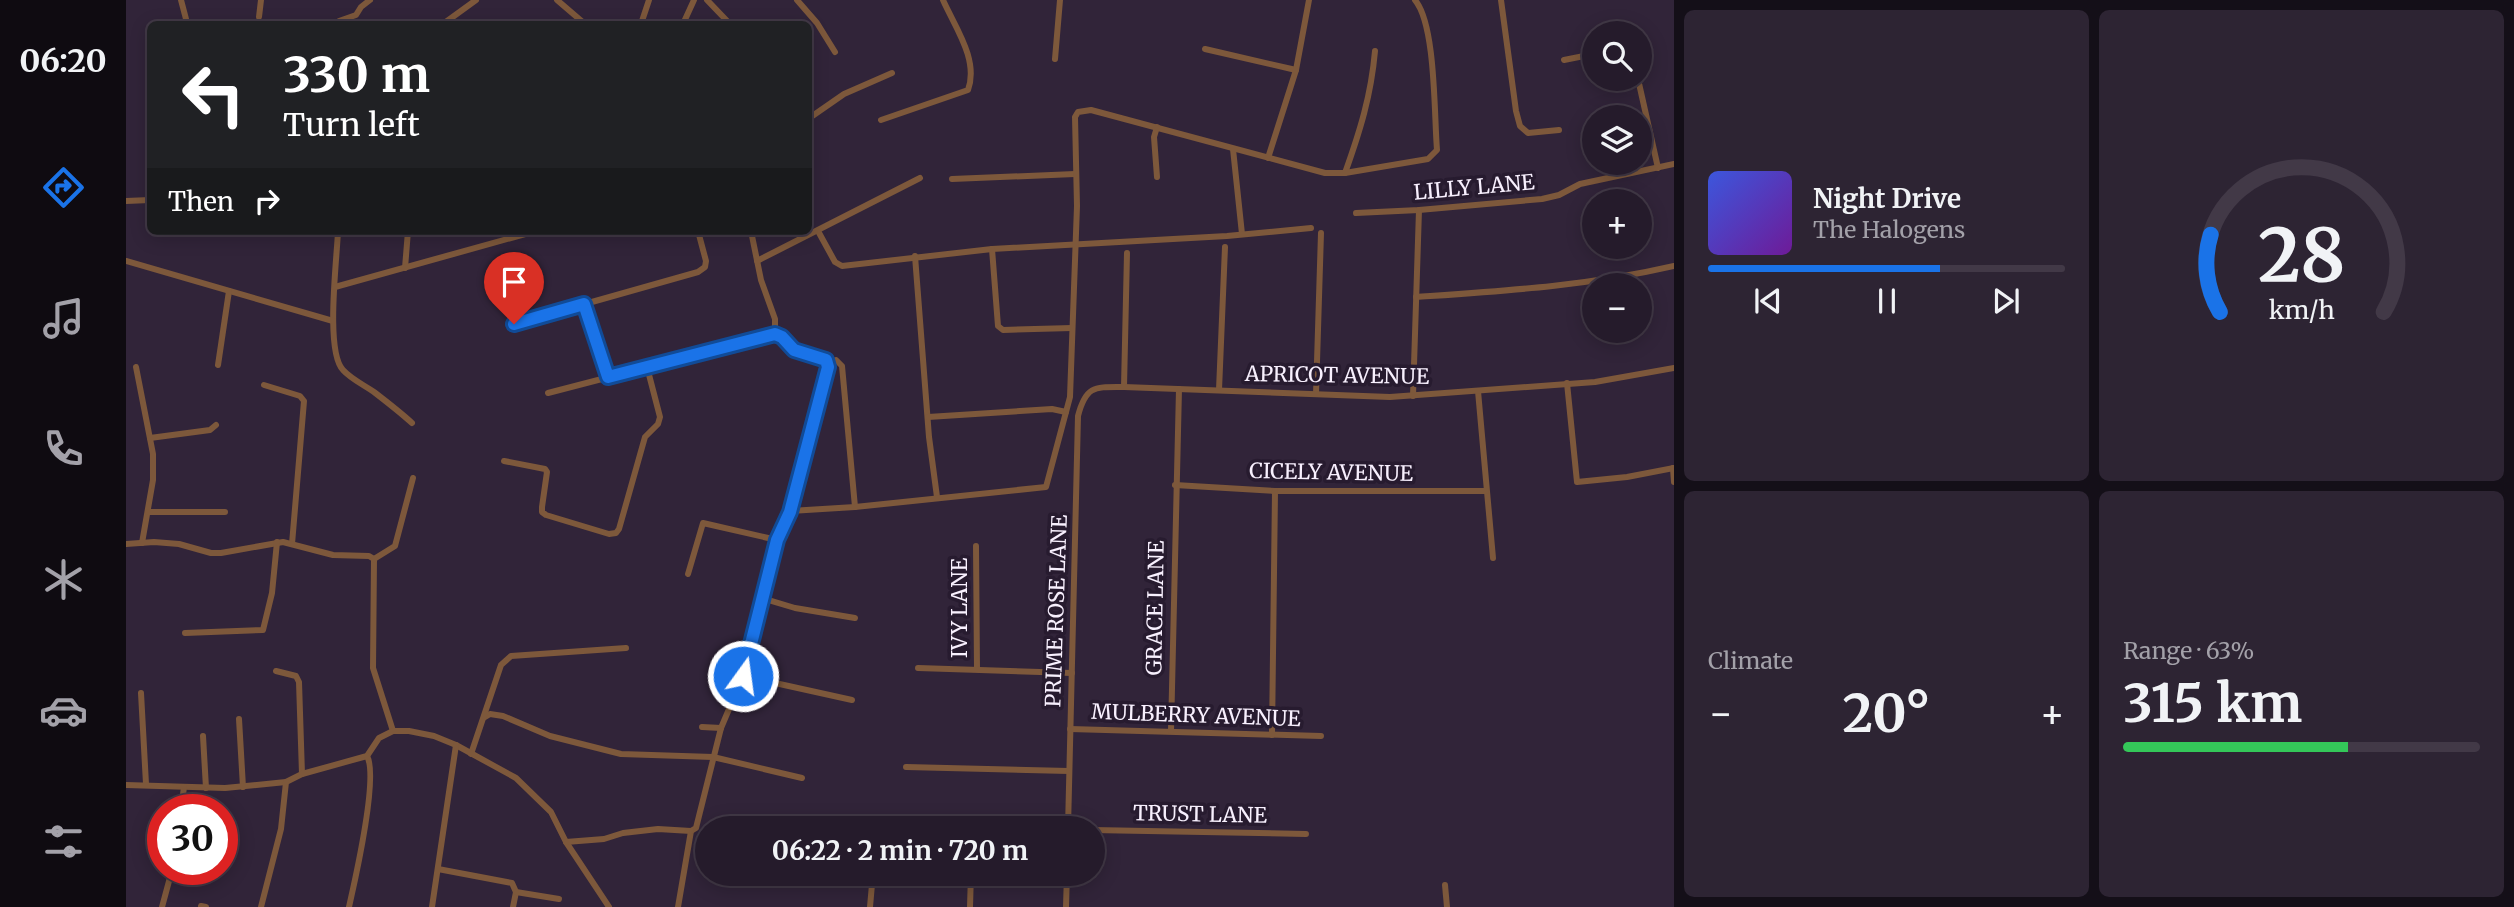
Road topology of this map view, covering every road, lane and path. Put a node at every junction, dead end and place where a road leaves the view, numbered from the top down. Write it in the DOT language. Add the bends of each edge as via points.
graph roads {
  1 [pos="181,0"];
  2 [pos="261,0"];
  3 [pos="370,0"];
  4 [pos="476,0"];
  5 [pos="649,0"];
  6 [pos="694,0"];
  7 [pos="707,0"];
  8 [pos="797,0"];
  9 [pos="943,0"];
  10 [pos="1060,0"];
  11 [pos="1309,0"];
  12 [pos="1415,0"];
  13 [pos="1501,0"];
  14 [pos="558,1"];
  15 [pos="259,16"];
  16 [pos="186,19"];
  17 [pos="339,21"];
  18 [pos="447,21"];
  19 [pos="581,21"];
  20 [pos="642,21"];
  21 [pos="684,21"];
  22 [pos="727,21"];
  23 [pos="1205,49"];
  24 [pos="1375,51"];
  25 [pos="835,52"];
  26 [pos="1582,56"];
  27 [pos="1055,59"];
  28 [pos="1564,60"];
  29 [pos="1296,70"];
  30 [pos="892,73"];
  31 [pos="1641,91"];
  32 [pos="812,117"];
  33 [pos="881,120"];
  34 [pos="1157,127"];
  35 [pos="1559,130"];
  36 [pos="1233,149"];
  37 [pos="1268,158"];
  38 [pos="1674,164"];
  39 [pos="1658,168"];
  40 [pos="1345,173"];
  41 [pos="1075,174"];
  42 [pos="1157,177"];
  43 [pos="920,178"];
  44 [pos="952,179"];
  45 [pos="147,200"];
  46 [pos="126,201"];
  47 [pos="1419,210"];
  48 [pos="1356,213"];
  49 [pos="1311,228"];
  50 [pos="818,231"];
  51 [pos="1321,233"];
  52 [pos="812,234"];
  53 [pos="1242,234"];
  54 [pos="338,235"];
  55 [pos="408,235"];
  56 [pos="522,235"];
  57 [pos="699,235"];
  58 [pos="752,235"];
  59 [pos="810,235"];
  60 [pos="1075,244"];
  61 [pos="1224,247"];
  62 [pos="992,249"];
  63 [pos="1127,253"];
  64 [pos="915,256"];
  65 [pos="126,261"];
  66 [pos="757,261"];
  67 [pos="1674,266"];
  68 [pos="405,268"];
  69 [pos="335,287"];
  70 [pos="229,291"];
  71 [pos="1416,297"];
  72 [pos="584,304"];
  73 [pos="333,321"];
  74 [pos="514,324"];
  75 [pos="1072,328"];
  76 [pos="775,334"];
  77 [pos="828,363"];
  78 [pos="218,365"];
  79 [pos="136,367"];
  80 [pos="648,367"];
  81 [pos="1674,368"];
  82 [pos="608,377"];
  83 [pos="1567,383"];
  84 [pos="264,385"];
  85 [pos="1124,387"];
  86 [pos="1179,389"];
  87 [pos="1219,390"];
  88 [pos="1478,391"];
  89 [pos="548,393"];
  90 [pos="1316,394"];
  91 [pos="1084,396"];
  92 [pos="1413,396"];
  93 [pos="1066,412"];
  94 [pos="928,417"];
  95 [pos="412,423"];
  96 [pos="216,425"];
  97 [pos="150,438"];
  98 [pos="504,461"];
  99 [pos="1673,468"];
  100 [pos="413,478"];
  101 [pos="1674,482"];
  102 [pos="1175,485"];
  103 [pos="1275,491"];
  104 [pos="1486,491"];
  105 [pos="937,497"];
  106 [pos="855,507"];
  107 [pos="148,512"];
  108 [pos="225,512"];
  109 [pos="790,512"];
  110 [pos="777,540"];
  111 [pos="277,542"];
  112 [pos="142,543"];
  113 [pos="126,544"];
  114 [pos="292,544"];
  115 [pos="976,547"];
  116 [pos="1493,558"];
  117 [pos="374,559"];
  118 [pos="688,574"];
  119 [pos="762,598"];
  120 [pos="855,618"];
  121 [pos="186,632"];
  122 [pos="626,648"];
  123 [pos="918,668"];
  124 [pos="976,669"];
  125 [pos="276,671"];
  126 [pos="1072,673"];
  127 [pos="743,676"];
  128 [pos="141,693"];
  129 [pos="852,700"];
  130 [pos="485,717"];
  131 [pos="239,719"];
  132 [pos="702,727"];
  133 [pos="721,728"];
  134 [pos="1070,729"];
  135 [pos="393,731"];
  136 [pos="1171,731"];
  137 [pos="1272,735"];
  138 [pos="203,736"];
  139 [pos="1321,736"];
  140 [pos="456,745"];
  141 [pos="471,754"];
  142 [pos="367,756"];
  143 [pos="713,757"];
  144 [pos="906,767"];
  145 [pos="1069,771"];
  146 [pos="302,774"];
  147 [pos="802,778"];
  148 [pos="286,782"];
  149 [pos="146,784"];
  150 [pos="126,785"];
  151 [pos="184,787"];
  152 [pos="243,787"];
  153 [pos="206,788"];
  154 [pos="183,794"];
  155 [pos="1068,816"];
  156 [pos="1105,830"];
  157 [pos="691,831"];
  158 [pos="1307,834"];
  159 [pos="566,842"];
  160 [pos="439,869"];
  161 [pos="168,885"];
  162 [pos="1446,885"];
  163 [pos="872,886"];
  164 [pos="971,886"];
  165 [pos="1067,886"];
  166 [pos="516,892"];
  167 [pos="559,899"];
  168 [pos="162,907"];
  169 [pos="261,907"];
  170 [pos="349,907"];
  171 [pos="432,907"];
  172 [pos="513,907"];
  173 [pos="609,907"];
  174 [pos="677,907"];
  175 [pos="870,907"];
  176 [pos="970,907"];
  177 [pos="1066,907"];
  178 [pos="1447,907"];
  1 -- 16 [label="street"];
  2 -- 15 [label="street"];
  3 -- 17 [label="street" via="356,15"];
  4 -- 18 [label="street"];
  5 -- 20 [label="street"];
  6 -- 21 [label="street"];
  7 -- 22 [label="street"];
  8 -- 25 [label="street"];
  9 -- 33 [label="street" via="971,64 968,90"];
  10 -- 27 [label="street"];
  11 -- 29 [label="street"];
  12 -- 40 [label="street" via="1423,15 1433,68 1437,150 1428,159"];
  13 -- 35 [label="street" via="1520,125 1528,133"];
  14 -- 19 [label="street"];
  23 -- 29 [label="street"];
  24 -- 40 [label="street" via="1363,124"];
  26 -- 28 [label="street"];
  29 -- 37 [label="street"];
  30 -- 32 [label="street" via="844,94"];
  31 -- 39 [label="street"];
  34 -- 36 [label="street"];
  34 -- 41 [label="street" via="1091,110 1079,112 1075,117"];
  34 -- 42 [label="street"];
  36 -- 37 [label="street"];
  36 -- 53 [label="street"];
  37 -- 40 [label="street" via="1325,173"];
  38 -- 39 [label="street, LILLY LANE"];
  39 -- 47 [label="street, LILLY LANE" via="1580,184 1542,199"];
  41 -- 44 [label="street"];
  41 -- 60 [label="street"];
  43 -- 50 [label="street"];
  45 -- 46 [label="street"];
  47 -- 48 [label="street, LILLY LANE"];
  47 -- 71 [label="street"];
  49 -- 53 [label="street"];
  50 -- 52 [label="street"];
  50 -- 64 [label="street" via="835,262 842,266"];
  51 -- 90 [label="street"];
  53 -- 60 [label="street"];
  54 -- 69 [label="street"];
  55 -- 68 [label="street"];
  56 -- 68 [label="street"];
  57 -- 72 [label="street" via="705,267"];
  58 -- 66 [label="street"];
  59 -- 66 [label="street"];
  60 -- 62 [label="street"];
  60 -- 75 [label="street"];
  61 -- 87 [label="street"];
  62 -- 64 [label="street"];
  62 -- 75 [label="street" via="998,326 1003,330"];
  63 -- 85 [label="street"];
  64 -- 94 [label="street"];
  65 -- 70 [label="street"];
  66 -- 76 [label="street" via="775,319"];
  67 -- 71 [label="street" via="1570,285"];
  68 -- 69 [label="street"];
  69 -- 73 [label="street"];
  70 -- 73 [label="street"];
  70 -- 78 [label="street"];
  71 -- 92 [label="street"];
  72 -- 74 [label="street"];
  72 -- 82 [label="street"];
  73 -- 95 [label="street" via="334,352 343,370"];
  75 -- 93 [label="street"];
  76 -- 77 [label="street" via="794,350"];
  76 -- 80 [label="street"];
  77 -- 106 [label="street" via="836,360 842,366"];
  77 -- 109 [label="street"];
  79 -- 97 [label="street"];
  80 -- 82 [label="street"];
  80 -- 98 [label="street" via="660,417 645,438 616,533 545,515 545,469"];
  81 -- 83 [label="street, APRICOT AVENUE"];
  82 -- 89 [label="street"];
  83 -- 88 [label="street, APRICOT AVENUE"];
  83 -- 99 [label="street" via="1577,482"];
  84 -- 114 [label="street" via="304,401"];
  85 -- 86 [label="street, APRICOT AVENUE"];
  85 -- 91 [label="street, APRICOT AVENUE" via="1096,388"];
  86 -- 87 [label="street, APRICOT AVENUE"];
  86 -- 102 [label="street, GRACE LANE"];
  87 -- 90 [label="street, APRICOT AVENUE"];
  88 -- 92 [label="street, APRICOT AVENUE"];
  88 -- 104 [label="street"];
  90 -- 92 [label="street, APRICOT AVENUE"];
  91 -- 126 [label="street, PRIME ROSE LANE" via="1079,415"];
  93 -- 94 [label="street" via="1052,409"];
  93 -- 105 [label="street" via="1044,488"];
  94 -- 105 [label="street"];
  96 -- 97 [label="street" via="206,431"];
  97 -- 107 [label="street" via="153,480"];
  99 -- 101 [label="street"];
  100 -- 117 [label="street" via="395,546"];
  102 -- 103 [label="street, CICELY AVENUE"];
  102 -- 136 [label="street, GRACE LANE"];
  103 -- 104 [label="street, CICELY AVENUE"];
  103 -- 137 [label="street"];
  104 -- 116 [label="street"];
  105 -- 106 [label="street"];
  106 -- 109 [label="street"];
  107 -- 108 [label="street"];
  107 -- 112 [label="street"];
  109 -- 110 [label="street"];
  110 -- 118 [label="street" via="703,523"];
  110 -- 119 [label="street"];
  111 -- 112 [label="street" via="221,553 178,544"];
  111 -- 114 [label="street"];
  111 -- 121 [label="street" via="263,630"];
  112 -- 113 [label="street"];
  114 -- 117 [label="street"];
  115 -- 124 [label="street, IVY LANE"];
  117 -- 135 [label="street" via="373,668"];
  119 -- 120 [label="street"];
  119 -- 127 [label="street"];
  122 -- 130 [label="street" via="511,656 501,665"];
  123 -- 124 [label="street"];
  124 -- 126 [label="street"];
  125 -- 146 [label="street" via="296,676 299,682"];
  126 -- 134 [label="street, PRIME ROSE LANE"];
  127 -- 129 [label="street"];
  127 -- 133 [label="street"];
  128 -- 149 [label="street"];
  130 -- 141 [label="street"];
  130 -- 143 [label="street" via="503,716 550,736 621,754"];
  131 -- 152 [label="street"];
  132 -- 133 [label="street"];
  133 -- 143 [label="street"];
  134 -- 136 [label="street, MULBERRY AVENUE"];
  134 -- 145 [label="street, PRIME ROSE LANE"];
  135 -- 140 [label="street" via="434,736"];
  135 -- 142 [label="street" via="379,738"];
  136 -- 137 [label="street, MULBERRY AVENUE"];
  137 -- 139 [label="street, MULBERRY AVENUE"];
  138 -- 153 [label="street"];
  140 -- 141 [label="street"];
  140 -- 160 [label="street"];
  141 -- 159 [label="street" via="516,778 551,812"];
  142 -- 146 [label="street"];
  142 -- 170 [label="street" via="368,800"];
  143 -- 147 [label="street"];
  143 -- 157 [label="street" via="696,828"];
  144 -- 145 [label="street"];
  145 -- 155 [label="street, PRIME ROSE LANE"];
  146 -- 148 [label="street"];
  148 -- 152 [label="street"];
  148 -- 169 [label="street" via="281,829"];
  149 -- 150 [label="street"];
  149 -- 151 [label="street"];
  151 -- 153 [label="street"];
  151 -- 154 [label="street"];
  152 -- 153 [label="street"];
  156 -- 158 [label="street, TRUST LANE"];
  157 -- 159 [label="street" via="658,829"];
  157 -- 174 [label="street"];
  159 -- 173 [label="street"];
  160 -- 166 [label="street" via="512,883"];
  160 -- 171 [label="street"];
  161 -- 168 [label="street"];
  162 -- 178 [label="street"];
  163 -- 175 [label="street"];
  164 -- 176 [label="street"];
  165 -- 177 [label="street"];
  166 -- 167 [label="street"];
  166 -- 172 [label="street"];
}
